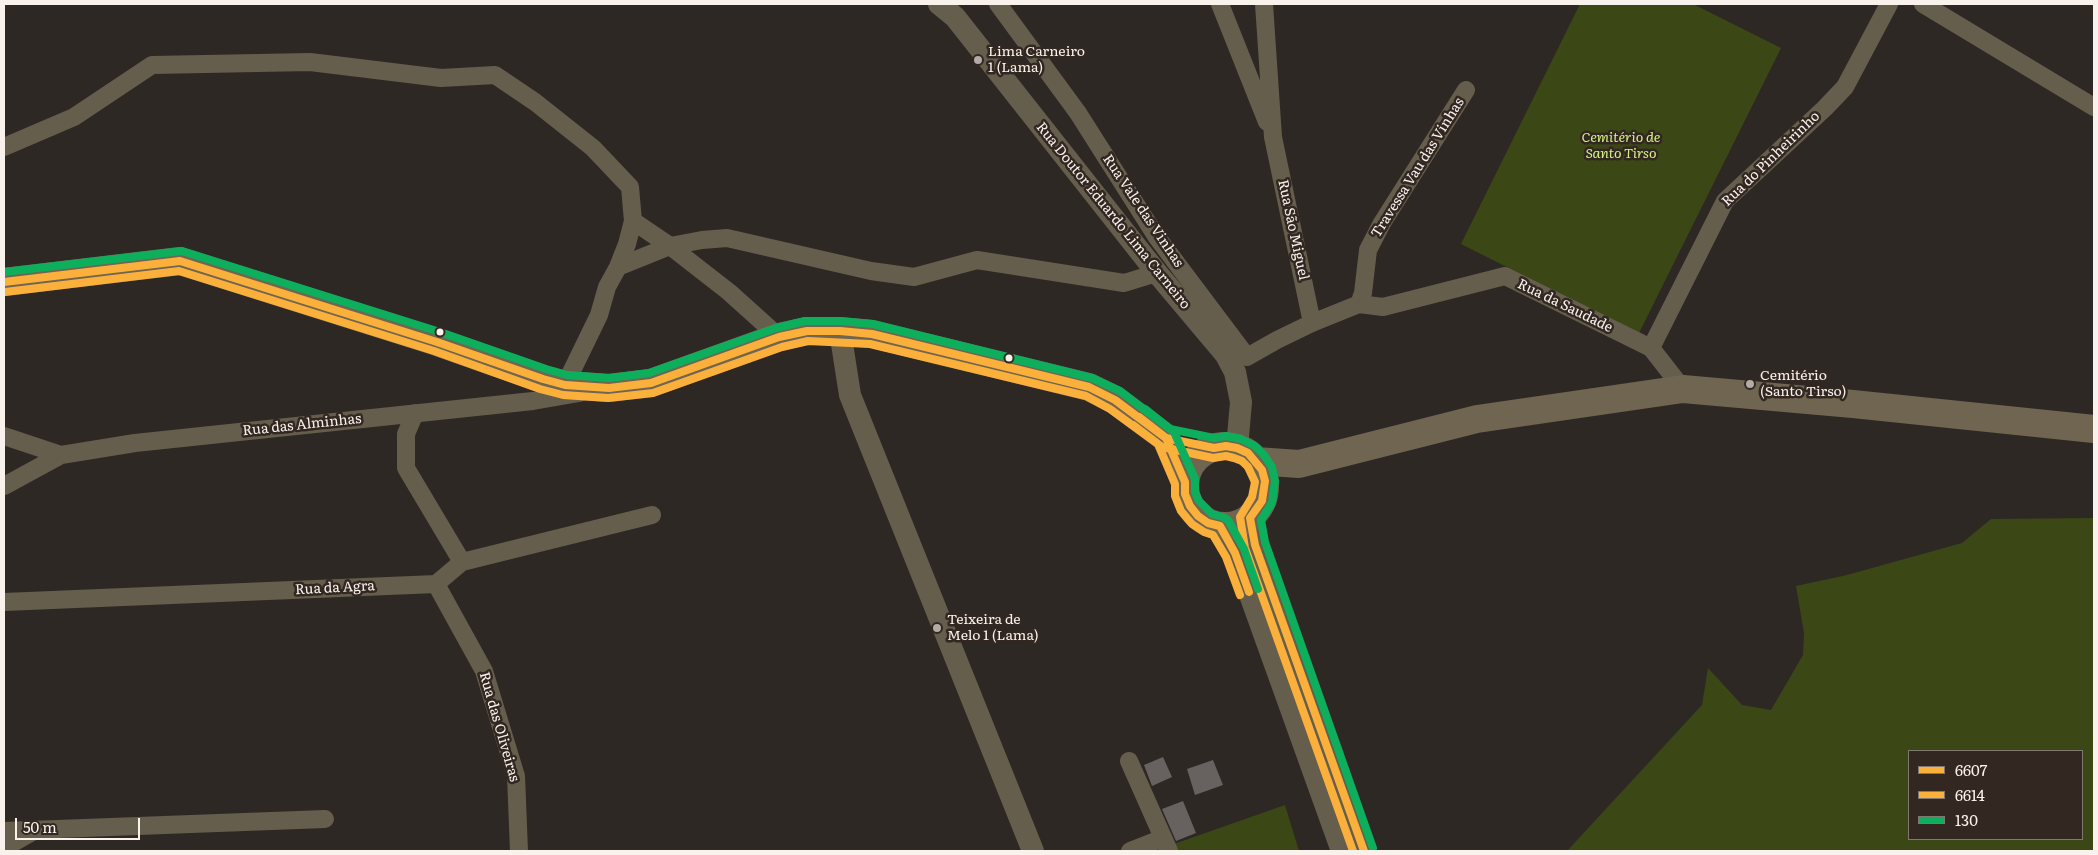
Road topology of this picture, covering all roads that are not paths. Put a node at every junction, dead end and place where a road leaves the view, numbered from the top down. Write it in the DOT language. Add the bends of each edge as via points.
graph roads {
  1 [pos="939,4"];
  2 [pos="998,4"];
  3 [pos="1220,4"];
  4 [pos="1264,4"];
  5 [pos="1889,4"];
  6 [pos="1923,4"];
  7 [pos="1466,90"];
  8 [pos="2094,107"];
  9 [pos="1273,137"];
  10 [pos="4,147"];
  11 [pos="633,221"];
  12 [pos="670,246"];
  13 [pos="618,267"];
  14 [pos="1157,273"];
  15 [pos="4,282"];
  16 [pos="1359,304"];
  17 [pos="1312,323"];
  18 [pos="840,331"];
  19 [pos="779,337"];
  20 [pos="1651,348"];
  21 [pos="565,385"];
  22 [pos="609,388"];
  23 [pos="1684,389"];
  24 [pos="415,413"];
  25 [pos="2094,429"];
  26 [pos="4,436"];
  27 [pos="1166,438"];
  28 [pos="1236,452"];
  29 [pos="61,455"];
  30 [pos="1299,464"];
  31 [pos="1185,482"];
  32 [pos="4,486"];
  33 [pos="1265,491"];
  34 [pos="652,515"];
  35 [pos="1250,518"];
  36 [pos="1220,526"];
  37 [pos="462,562"];
  38 [pos="436,584"];
  39 [pos="4,602"];
  40 [pos="1129,760"];
  41 [pos="325,819"];
  42 [pos="37,829"];
  43 [pos="4,831"];
  44 [pos="1166,845"];
  45 [pos="4,848"];
  46 [pos="519,851"];
  47 [pos="1033,851"];
  48 [pos="1130,851"];
  49 [pos="1342,851"];
  50 [pos="1364,851"];
  1 -- 14 [label="street, Rua Doutor Eduardo Lima Carneiro" via="955,17"];
  2 -- 17 [label="street, Rua Vale das Vinhas" via="1078,113 1156,236 1247,358"];
  3 -- 9 [label="street, Rua São Miguel"];
  4 -- 9 [label="street, Rua São Miguel"];
  5 -- 20 [label="street, Rua do Pinheirinho" via="1845,86 1725,201"];
  6 -- 8 [label="street"];
  7 -- 16 [label="street, Travessa Vau das Vinhas" via="1368,250"];
  9 -- 17 [label="street, Rua São Miguel"];
  10 -- 11 [label="street" via="74,117 152,65 310,62 442,78 495,75 593,148 630,187"];
  11 -- 12 [label="street"];
  11 -- 13 [label="street"];
  12 -- 13 [label="street"];
  12 -- 14 [label="street" via="727,238 871,271 914,277 977,260 1124,283"];
  12 -- 19 [label="street" via="729,292"];
  13 -- 21 [label="street"];
  14 -- 28 [label="street, Rua Doutor Eduardo Lima Carneiro" via="1226,355 1235,372 1241,402"];
  15 -- 21 [label="main road" via="180,260"];
  16 -- 17 [label="street, Rua da Saudade"];
  16 -- 20 [label="street, Rua da Saudade" via="1383,306 1505,276"];
  18 -- 19 [label="main road"];
  18 -- 27 [label="main road" via="872,334 1089,387 1115,400"];
  18 -- 47 [label="street" via="850,395"];
  19 -- 22 [label="main road" via="650,383"];
  20 -- 23 [label="street, Rua da Saudade"];
  21 -- 22 [label="main road"];
  22 -- 24 [label="street, Rua das Alminhas" via="533,401"];
  23 -- 25 [label="main road"];
  23 -- 30 [label="main road" via="1477,419"];
  24 -- 29 [label="street, Rua das Alminhas" via="135,443"];
  24 -- 37 [label="street" via="406,434 406,468"];
  26 -- 29 [label="street"];
  27 -- 28 [label="main road"];
  27 -- 31 [label="main road"];
  28 -- 30 [label="main road"];
  28 -- 31 [label="main road" via="1203,453 1194,460"];
  28 -- 33 [label="main road" via="1262,470"];
  29 -- 32 [label="street, Rua das Alminhas"];
  30 -- 33 [label="main road"];
  31 -- 36 [label="main road" via="1190,506 1203,520"];
  33 -- 35 [label="main road"];
  34 -- 37 [label="street"];
  35 -- 36 [label="main road" via="1231,526"];
  35 -- 50 [label="street" via="1255,545"];
  36 -- 49 [label="street" via="1235,553"];
  37 -- 38 [label="street"];
  38 -- 39 [label="street, Rua da Agra"];
  38 -- 46 [label="street, Rua das Oliveiras" via="484,671 516,776"];
  40 -- 44 [label="street"];
  41 -- 42 [label="street"];
  42 -- 43 [label="street"];
  42 -- 45 [label="street"];
  44 -- 48 [label="street"];
}
